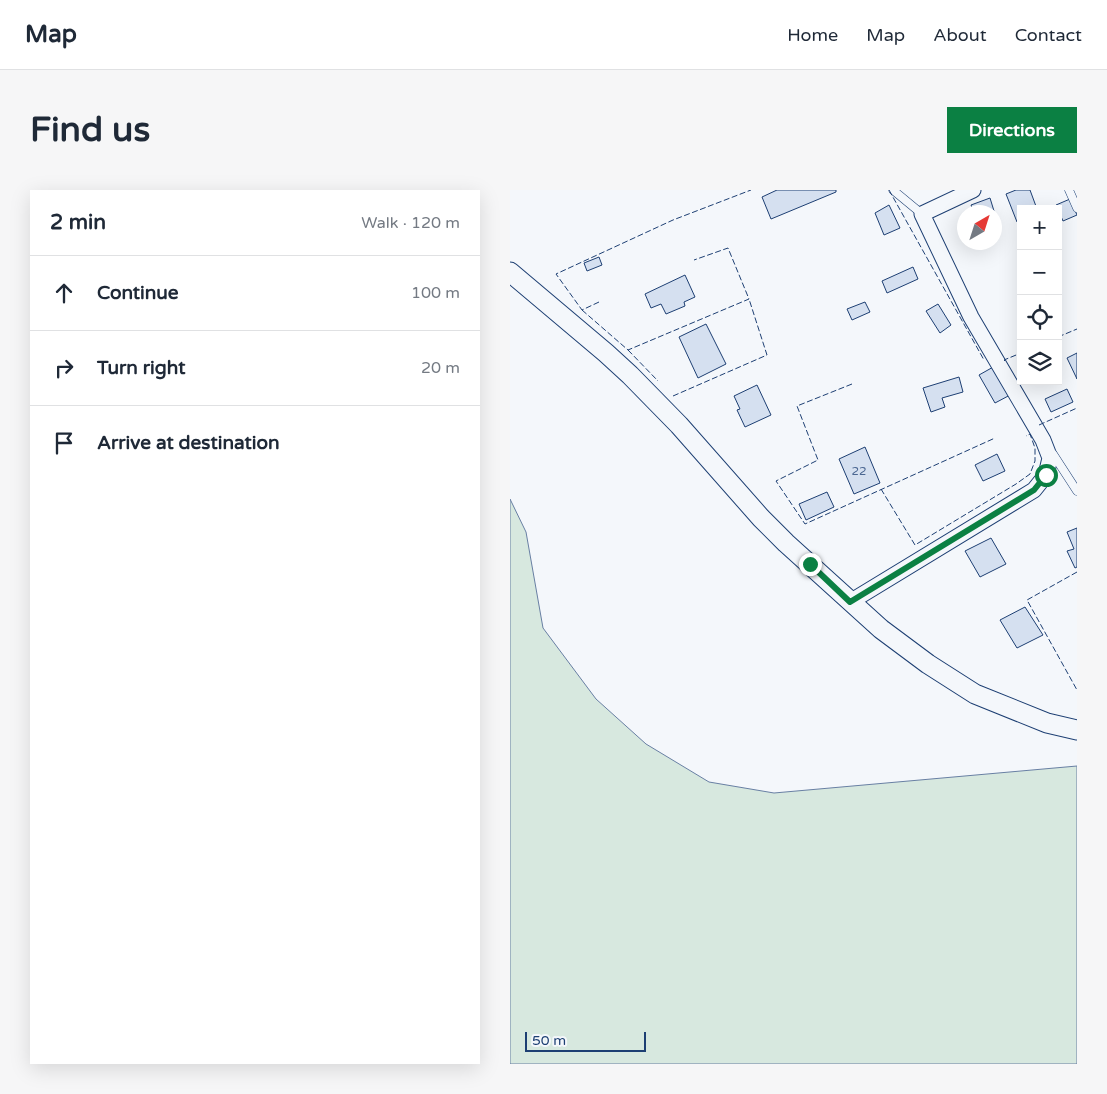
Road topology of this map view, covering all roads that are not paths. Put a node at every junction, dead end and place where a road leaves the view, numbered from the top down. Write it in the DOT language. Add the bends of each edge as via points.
graph roads {
  1 [pos="894,190"];
  2 [pos="973,190"];
  3 [pos="1069,190"];
  4 [pos="1077,208"];
  5 [pos="922,214"];
  6 [pos="510,272"];
  7 [pos="1043,440"];
  8 [pos="1077,491"];
  9 [pos="850,602"];
  10 [pos="1077,730"];
  1 -- 5 [label="lane"];
  2 -- 5 [label="street"];
  3 -- 4 [label="lane"];
  5 -- 7 [label="street" via="971,317"];
  6 -- 9 [label="street" via="630,375 761,518"];
  7 -- 8 [label="lane"];
  7 -- 9 [label="street" via="1050,458 1046,475 1034,490"];
  9 -- 10 [label="street" via="928,664 976,694 1047,723"];
}
